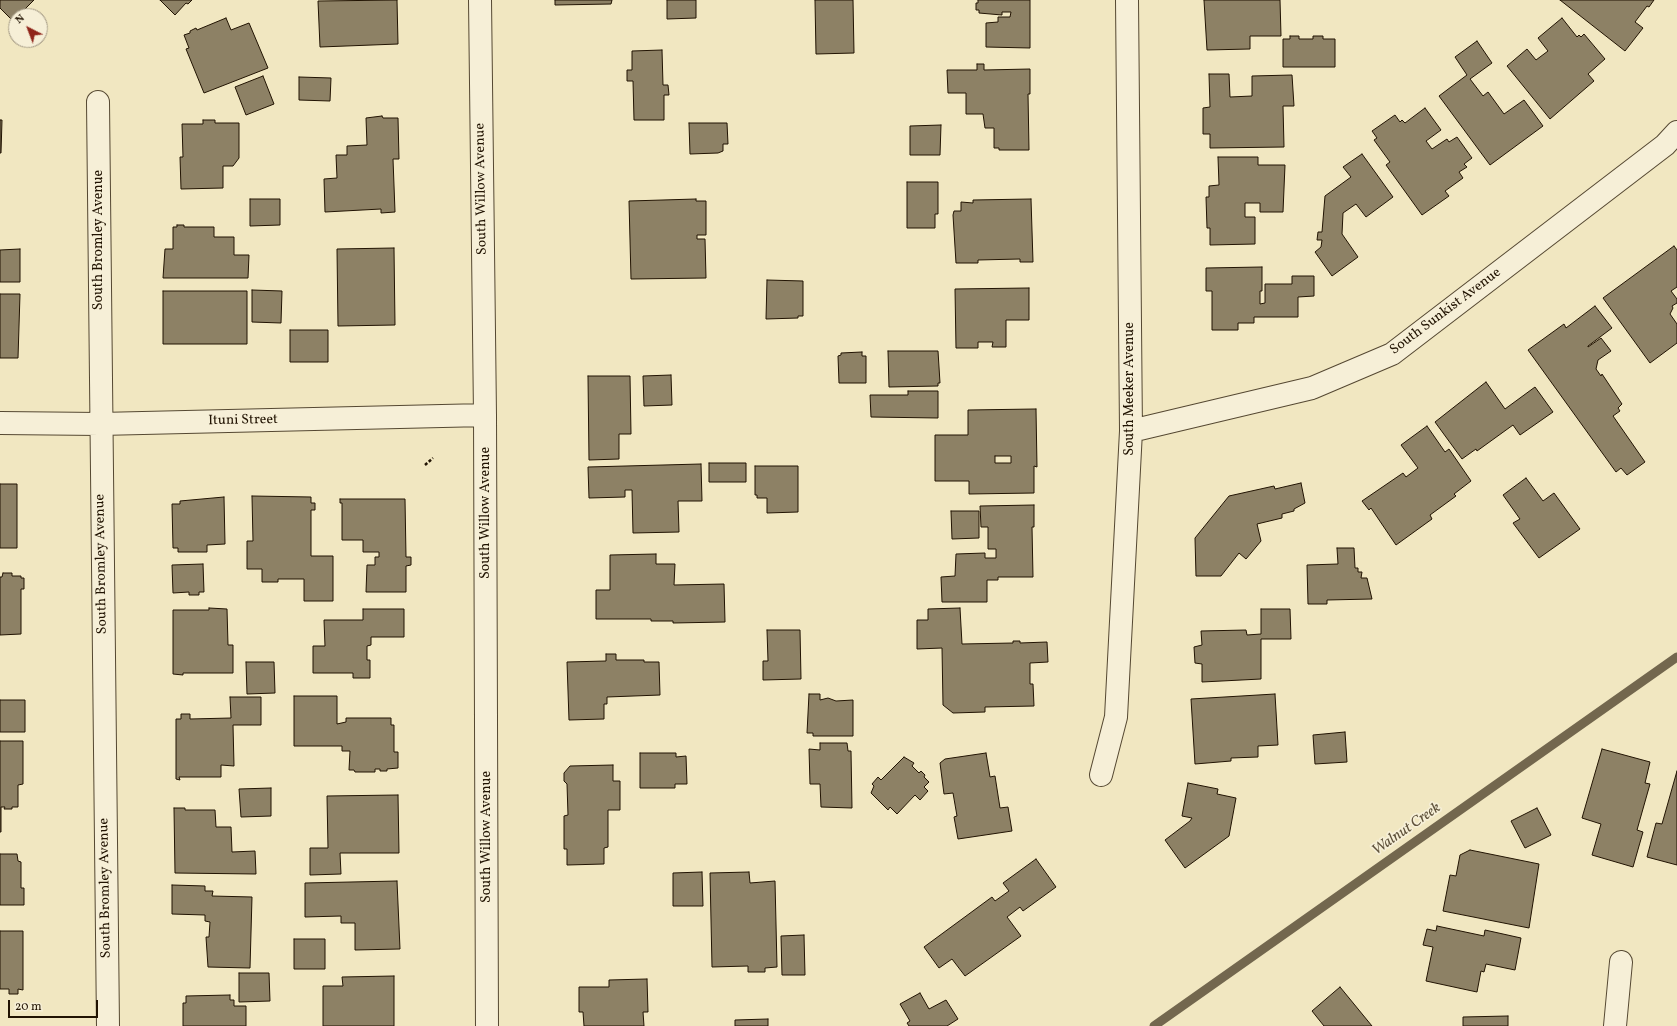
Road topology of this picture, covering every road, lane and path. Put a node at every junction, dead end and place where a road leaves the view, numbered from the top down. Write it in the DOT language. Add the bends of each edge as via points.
graph roads {
  1 [pos="480,0"];
  2 [pos="1127,0"];
  3 [pos="98,102"];
  4 [pos="1677,132"];
  5 [pos="485,416"];
  6 [pos="0,423"];
  7 [pos="100,424"];
  8 [pos="1131,431"];
  9 [pos="433,458"];
  10 [pos="425,465"];
  11 [pos="1102,775"];
  12 [pos="1621,962"];
  13 [pos="108,1026"];
  14 [pos="487,1026"];
  15 [pos="1615,1026"];
  1 -- 5 [label="street, South Willow Avenue"];
  2 -- 8 [label="street, South Meeker Avenue"];
  3 -- 7 [label="street, South Bromley Avenue"];
  4 -- 8 [label="street, South Sunkist Avenue" via="1658,150 1392,354 1312,388"];
  5 -- 7 [label="street, Ituni Street"];
  5 -- 14 [label="street, South Willow Avenue"];
  6 -- 7 [label="street, Ituni Street"];
  7 -- 13 [label="street, South Bromley Avenue"];
  8 -- 11 [label="street, South Meeker Avenue" via="1116,717"];
  9 -- 10 [label="path"];
  12 -- 15 [label="street"];
}
